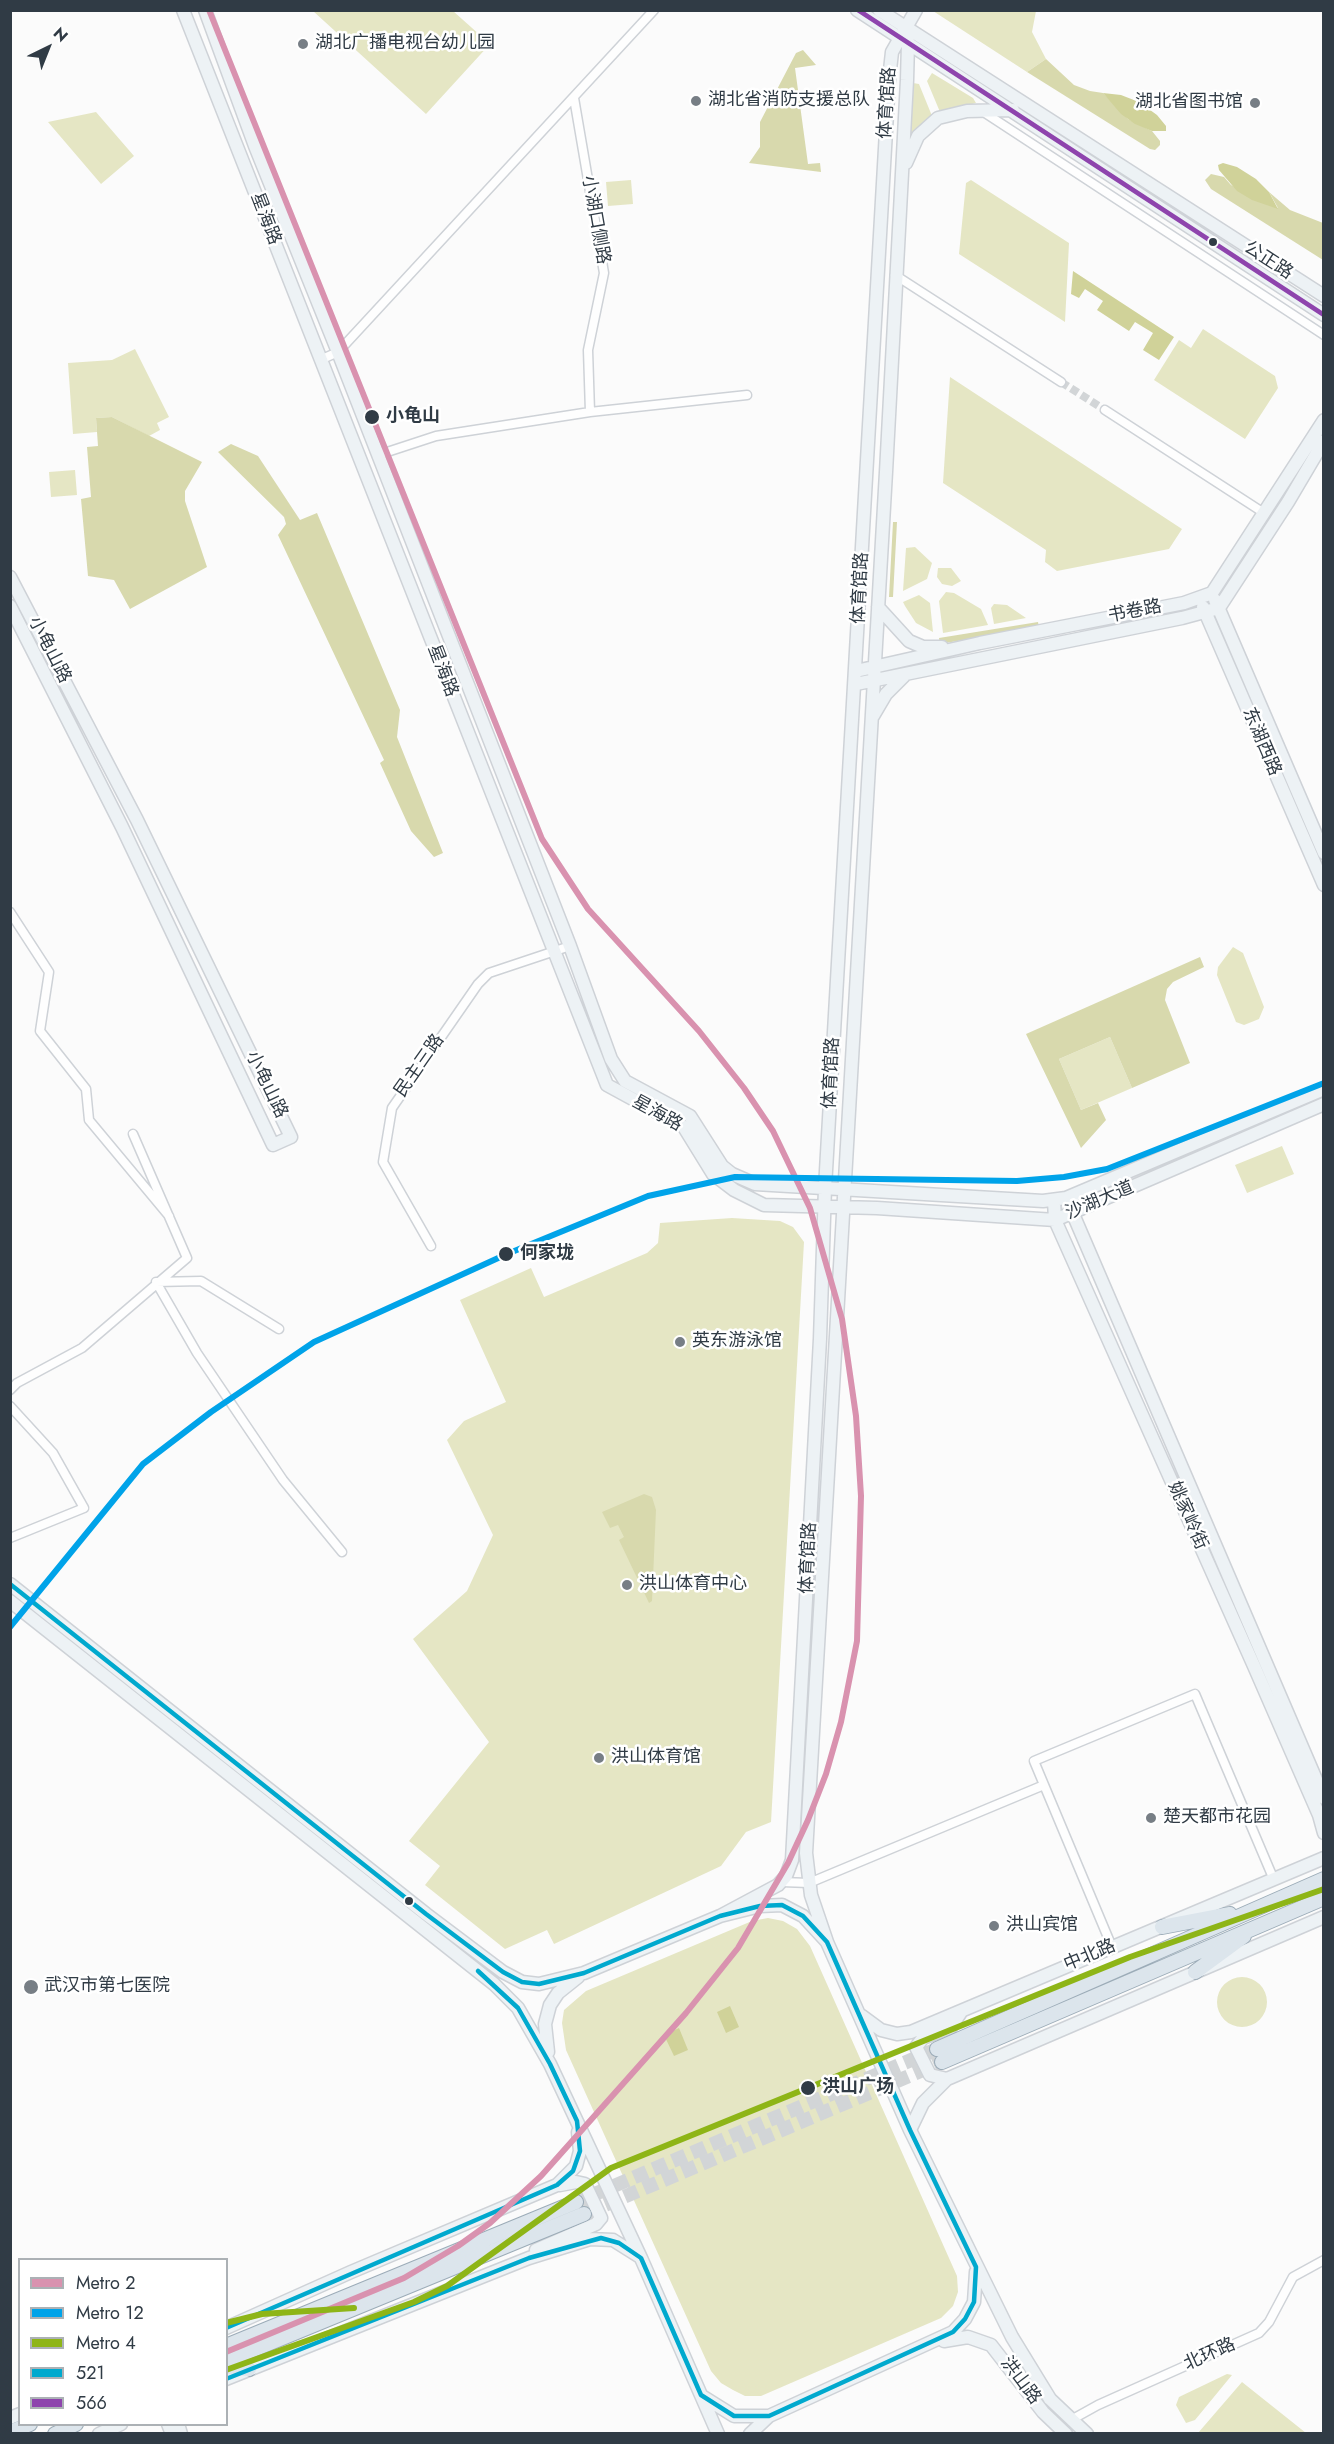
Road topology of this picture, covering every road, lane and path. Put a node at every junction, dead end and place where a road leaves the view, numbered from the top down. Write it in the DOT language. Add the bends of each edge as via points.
graph roads {
  1 [pos="183,10"];
  2 [pos="205,10"];
  3 [pos="654,10"];
  4 [pos="857,10"];
  5 [pos="879,10"];
  6 [pos="916,10"];
  7 [pos="904,36"];
  8 [pos="574,98"];
  9 [pos="1013,110"];
  10 [pos="981,111"];
  11 [pos="900,172"];
  12 [pos="895,274"];
  13 [pos="1323,296"];
  14 [pos="1323,315"];
  15 [pos="1323,335"];
  16 [pos="338,352"];
  17 [pos="320,360"];
  18 [pos="1061,382"];
  19 [pos="747,395"];
  20 [pos="1105,410"];
  21 [pos="590,412"];
  22 [pos="1323,420"];
  23 [pos="1323,441"];
  24 [pos="378,455"];
  25 [pos="1263,513"];
  26 [pos="10,577"];
  27 [pos="1212,593"];
  28 [pos="1198,598"];
  29 [pos="10,606"];
  30 [pos="878,607"];
  31 [pos="1219,608"];
  32 [pos="1205,613"];
  33 [pos="958,649"];
  34 [pos="874,668"];
  35 [pos="856,671"];
  36 [pos="906,674"];
  37 [pos="874,681"];
  38 [pos="856,684"];
  39 [pos="871,720"];
  40 [pos="1323,853"];
  41 [pos="1323,885"];
  42 [pos="10,912"];
  43 [pos="570,946"];
  44 [pos="553,952"];
  45 [pos="1323,1089"];
  46 [pos="1323,1104"];
  47 [pos="133,1134"];
  48 [pos="825,1188"];
  49 [pos="844,1189"];
  50 [pos="1060,1199"];
  51 [pos="824,1208"];
  52 [pos="843,1208"];
  53 [pos="1073,1212"];
  54 [pos="169,1216"];
  55 [pos="1055,1220"];
  56 [pos="431,1246"];
  57 [pos="156,1282"];
  58 [pos="279,1329"];
  59 [pos="10,1390"];
  60 [pos="10,1406"];
  61 [pos="10,1538"];
  62 [pos="342,1552"];
  63 [pos="10,1584"];
  64 [pos="10,1601"];
  65 [pos="1044,1785"];
  66 [pos="1323,1798"];
  67 [pos="1323,1833"];
  68 [pos="1323,1858"];
  69 [pos="1323,1879"];
  70 [pos="1274,1880"];
  71 [pos="782,1882"];
  72 [pos="809,1883"];
  73 [pos="1323,1898"];
  74 [pos="1256,1909"];
  75 [pos="720,1916"];
  76 [pos="1323,1917"];
  77 [pos="1263,1922"];
  78 [pos="1162,1927"];
  79 [pos="827,1942"];
  80 [pos="1112,1947"];
  81 [pos="1196,1972"];
  82 [pos="584,1973"];
  83 [pos="962,2011"];
  84 [pos="858,2013"];
  85 [pos="550,2064"];
  86 [pos="947,2079"];
  87 [pos="577,2121"];
  88 [pos="910,2130"];
  89 [pos="557,2185"];
  90 [pos="529,2258"];
  91 [pos="640,2258"];
  92 [pos="1323,2260"];
  93 [pos="976,2267"];
  94 [pos="228,2327"];
  95 [pos="934,2343"];
  96 [pos="228,2345"];
  97 [pos="228,2360"];
  98 [pos="228,2367"];
  99 [pos="249,2369"];
  100 [pos="228,2378"];
  101 [pos="701,2395"];
  102 [pos="768,2416"];
  103 [pos="1071,2420"];
  104 [pos="25,2426"];
  105 [pos="71,2426"];
  106 [pos="116,2426"];
  107 [pos="10,2432"];
  108 [pos="55,2433"];
  109 [pos="99,2433"];
  110 [pos="718,2433"];
  111 [pos="750,2433"];
  112 [pos="1066,2433"];
  113 [pos="1087,2433"];
  1 -- 17 [label="main road, 星海路"];
  2 -- 16 [label="main road, 星海路"];
  3 -- 8 [label="street"];
  4 -- 7 [label="main road, 公正路"];
  5 -- 7 [label="main road, 公正路"];
  6 -- 7 [label="main road"];
  7 -- 9 [label="main road, 公正路"];
  7 -- 11 [label="main road, 体育馆路"];
  7 -- 13 [label="main road, 公正路"];
  7 -- 35 [label="main road, 体育馆路" via="892,51 889,79"];
  8 -- 16 [label="street"];
  8 -- 21 [label="street, 小湖口侧路" via="604,273 588,350"];
  9 -- 10 [label="main road"];
  9 -- 14 [label="main road, 公正路"];
  10 -- 11 [label="main road" via="951,114 928,125"];
  10 -- 15 [label="street"];
  11 -- 12 [label="main road, 体育馆路"];
  12 -- 18 [label="street"];
  12 -- 30 [label="main road, 体育馆路"];
  16 -- 17 [label="street"];
  16 -- 24 [label="main road, 星海路"];
  17 -- 44 [label="main road, 星海路"];
  19 -- 21 [label="street"];
  20 -- 25 [label="street"];
  21 -- 24 [label="street" via="436,436"];
  22 -- 25 [label="main road"];
  23 -- 31 [label="main road"];
  24 -- 43 [label="main road, 星海路"];
  25 -- 27 [label="main road"];
  26 -- 29 [label="main road, 小龟山路" via="137,820 291,1137 273,1145 122,827"];
  27 -- 28 [label="main road, 书卷路"];
  27 -- 31 [label="main road, 东湖西路"];
  28 -- 32 [label="main road, 东湖西路"];
  28 -- 33 [label="main road, 书卷路"];
  30 -- 33 [label="main road" via="896,630 914,644"];
  30 -- 34 [label="main road, 体育馆路"];
  31 -- 32 [label="main road, 书卷路"];
  31 -- 40 [label="main road, 东湖西路"];
  32 -- 36 [label="main road, 书卷路"];
  32 -- 41 [label="main road, 东湖西路"];
  33 -- 34 [label="main road, 书卷路"];
  34 -- 35 [label="main road, 书卷路"];
  34 -- 37 [label="main road, 体育馆路"];
  35 -- 38 [label="main road, 体育馆路"];
  36 -- 37 [label="main road, 书卷路"];
  36 -- 39 [label="main road" via="886,694"];
  37 -- 38 [label="main road, 书卷路"];
  37 -- 39 [label="main road, 体育馆路"];
  38 -- 48 [label="main road, 体育馆路"];
  39 -- 49 [label="main road, 体育馆路"];
  42 -- 54 [label="street" via="49,972 40,1031 86,1089 89,1120"];
  43 -- 44 [label="street, 民主三路"];
  43 -- 48 [label="main road, 星海路" via="611,1059 625,1081 690,1116 717,1161 737,1177 762,1185"];
  44 -- 51 [label="main road, 星海路" via="607,1085 684,1126 712,1174 734,1190 774,1207"];
  44 -- 56 [label="street, 民主三路" via="489,973 392,1108 383,1162"];
  45 -- 50 [label="main road, 沙湖大道"];
  46 -- 53 [label="main road, 沙湖大道"];
  47 -- 54 [label="street"];
  48 -- 49 [label="main road, 沙湖大道"];
  48 -- 51 [label="main road, 体育馆路"];
  49 -- 50 [label="main road, 沙湖大道"];
  49 -- 52 [label="main road, 体育馆路"];
  50 -- 53 [label="main road, 姚家岭街"];
  50 -- 55 [label="main road, 姚家岭街"];
  51 -- 52 [label="main road, 沙湖大道"];
  51 -- 71 [label="main road, 体育馆路" via="793,1853"];
  52 -- 55 [label="main road, 沙湖大道"];
  52 -- 72 [label="main road, 体育馆路" via="806,1853"];
  53 -- 55 [label="main road, 沙湖大道"];
  53 -- 66 [label="main road, 姚家岭街"];
  54 -- 57 [label="street" via="187,1258"];
  55 -- 67 [label="main road, 姚家岭街" via="1254,1666 1319,1815"];
  57 -- 58 [label="street" via="201,1281"];
  57 -- 59 [label="street" via="82,1348"];
  57 -- 62 [label="street" via="197,1353 283,1480"];
  60 -- 61 [label="street" via="53,1453 84,1508"];
  63 -- 82 [label="main road" via="503,1972 531,1984"];
  64 -- 85 [label="main road" via="494,1984 518,2008"];
  65 -- 70 [label="street" via="1034,1761 1195,1694"];
  65 -- 72 [label="street"];
  65 -- 80 [label="street"];
  68 -- 70 [label="main road, 中北路"];
  69 -- 74 [label="main road, 中北路"];
  70 -- 78 [label="main road, 中北路"];
  71 -- 72 [label="street"];
  71 -- 75 [label="main road"];
  72 -- 79 [label="main road, 体育馆路"];
  73 -- 77 [label="main road, 中北路"];
  74 -- 77 [label="main road, 中北路" via="939,2055"];
  74 -- 78 [label="main road"];
  75 -- 79 [label="main road" via="782,1905 808,1920"];
  75 -- 82 [label="main road"];
  76 -- 81 [label="main road"];
  77 -- 81 [label="main road"];
  78 -- 80 [label="main road, 中北路"];
  79 -- 84 [label="main road, 洪山路"];
  80 -- 83 [label="main road, 中北路"];
  81 -- 86 [label="main road"];
  82 -- 85 [label="main road" via="558,1993 550,2005 545,2024"];
  83 -- 84 [label="main road, 中北路" via="897,2034 881,2031"];
  83 -- 86 [label="main road" via="951,2027 923,2038 916,2047 930,2075"];
  84 -- 88 [label="main road, 洪山路"];
  85 -- 87 [label="main road"];
  86 -- 88 [label="main road" via="922,2103"];
  87 -- 89 [label="main road" via="579,2158 573,2171"];
  87 -- 91 [label="main road"];
  88 -- 93 [label="main road, 洪山路"];
  89 -- 90 [label="main road" via="585,2184 602,2218 538,2248"];
  89 -- 94 [label="main road"];
  90 -- 91 [label="main road" via="601,2238 618,2243"];
  90 -- 99 [label="main road"];
  91 -- 101 [label="main road"];
  92 -- 103 [label="street, 北环路" via="1293,2277 1259,2333"];
  93 -- 95 [label="main road" via="970,2310 960,2325"];
  93 -- 103 [label="main road, 洪山路" via="1038,2381"];
  95 -- 102 [label="main road"];
  95 -- 112 [label="main road, 洪山路" via="968,2337 992,2345 1043,2412"];
  96 -- 97 [label="main road" via="580,2208"];
  98 -- 99 [label="main road"];
  99 -- 100 [label="main road"];
  101 -- 102 [label="main road" via="734,2416"];
  101 -- 110 [label="main road"];
  102 -- 111 [label="main road"];
  103 -- 113 [label="main road, 洪山路"];
  104 -- 107 [label="main road"];
  105 -- 108 [label="main road"];
  106 -- 109 [label="main road"];
}
